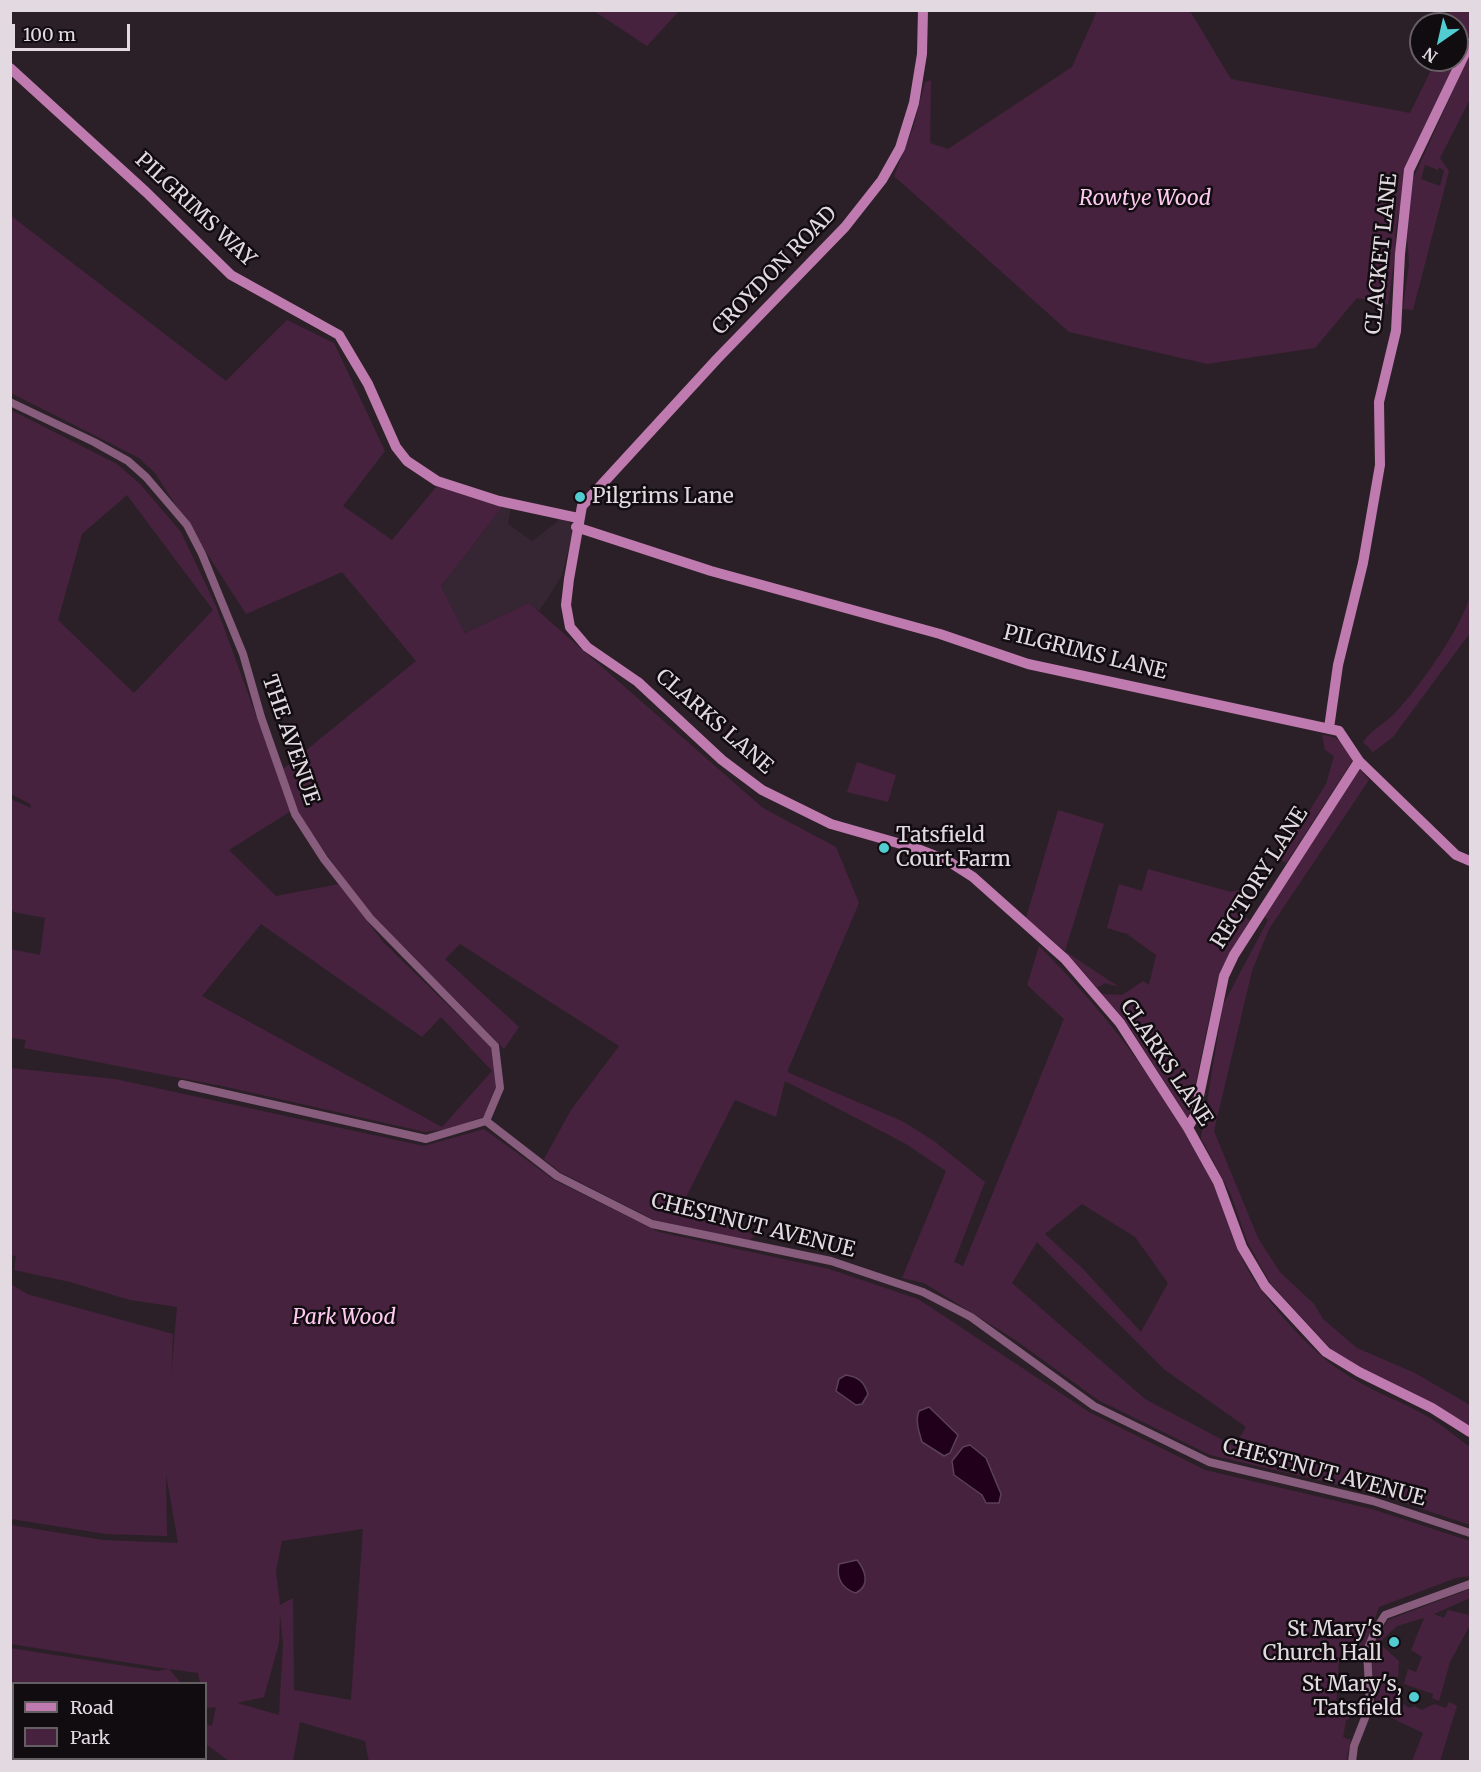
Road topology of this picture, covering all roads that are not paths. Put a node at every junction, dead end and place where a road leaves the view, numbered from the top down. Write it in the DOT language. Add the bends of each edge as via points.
graph roads {
  1 [pos="923,10"];
  2 [pos="1470,43"];
  3 [pos="10,68"];
  4 [pos="10,402"];
  5 [pos="577,523"];
  6 [pos="1329,728"];
  7 [pos="1359,760"];
  8 [pos="1470,861"];
  9 [pos="182,1084"];
  10 [pos="486,1121"];
  11 [pos="1188,1128"];
  12 [pos="1470,1432"];
  13 [pos="1470,1533"];
  14 [pos="1470,1584"];
  15 [pos="1352,1761"];
  1 -- 5 [label="street, CROYDON ROAD" via="922,54 914,103 900,148 882,180 845,227 589,495"];
  2 -- 6 [label="street, CLACKET LANE" via="1409,170 1396,332 1379,402 1380,465 1338,665"];
  3 -- 5 [label="street, PILGRIMS WAY" via="237,280 339,335 368,384 396,447 407,461 437,481"];
  4 -- 10 [label="street, THE AVENUE" via="128,461 187,525 243,654 295,814 325,861 370,918 495,1046 500,1088"];
  5 -- 6 [label="street, PILGRIMS LANE" via="711,571 940,634 1028,664"];
  5 -- 11 [label="street, CLARKS LANE" via="566,605 570,627 579,639 638,682 722,760 762,789 831,824 915,848 948,861 973,877 1065,959 1120,1023"];
  6 -- 7 [label="street" via="1339,731"];
  7 -- 8 [label="street" via="1456,855"];
  7 -- 11 [label="street, RECTORY LANE" via="1224,976 1196,1115"];
  9 -- 10 [label="street" via="426,1139"];
  10 -- 13 [label="street, CHESTNUT AVENUE" via="557,1176 652,1224 831,1261 923,1292 971,1317 1094,1406 1209,1462 1373,1501"];
  11 -- 12 [label="street, CLARKS LANE" via="1218,1182 1242,1247 1259,1276 1308,1334 1342,1363 1432,1408"];
  14 -- 15 [label="street" via="1385,1615 1367,1651 1370,1705"];
}
